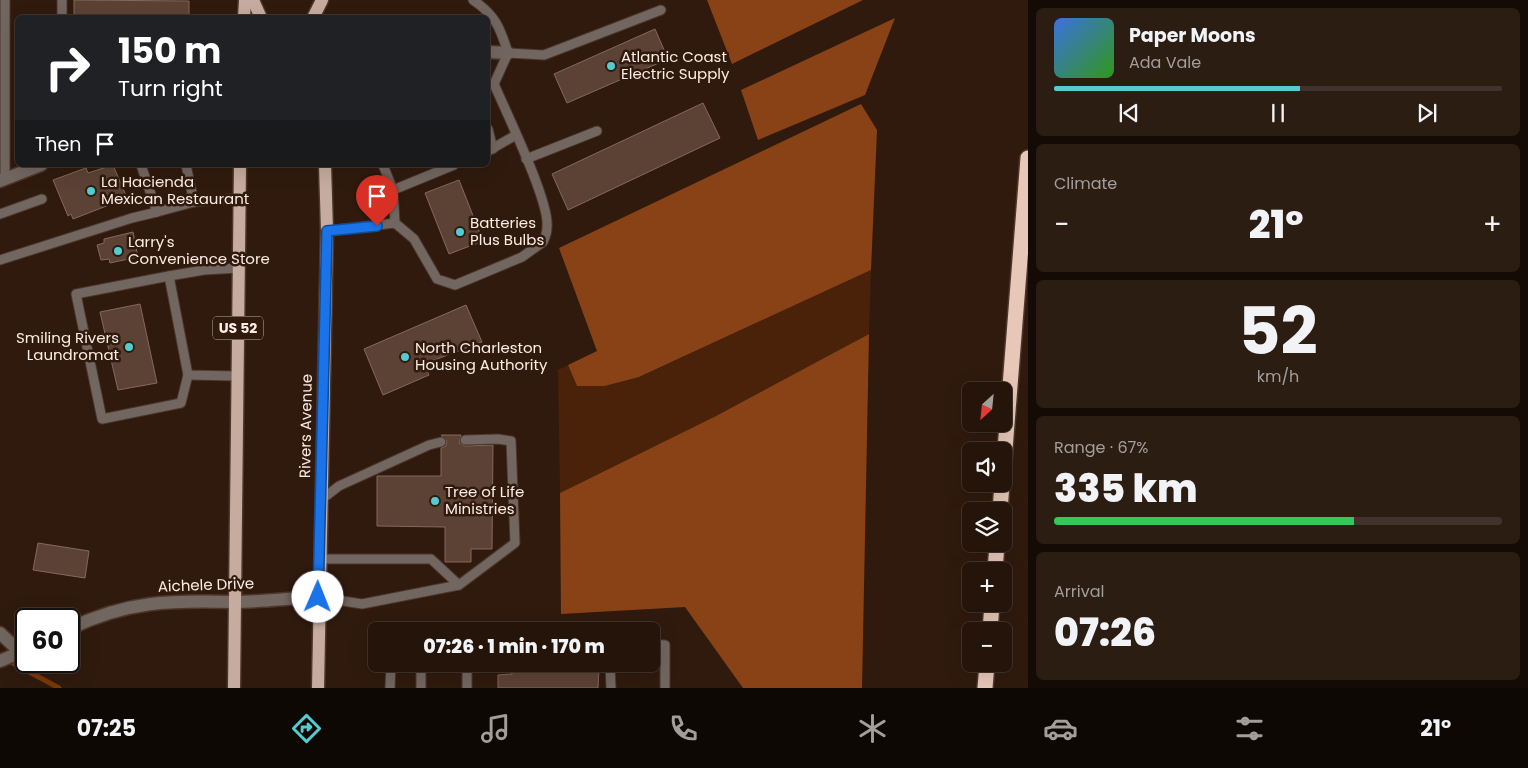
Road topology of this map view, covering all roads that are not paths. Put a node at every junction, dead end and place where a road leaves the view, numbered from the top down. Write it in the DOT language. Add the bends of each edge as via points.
graph roads {
  1 [pos="5,0"];
  2 [pos="62,0"];
  3 [pos="244,0"];
  4 [pos="253,0"];
  5 [pos="322,0"];
  6 [pos="472,0"];
  7 [pos="661,10"];
  8 [pos="62,15"];
  9 [pos="244,15"];
  10 [pos="260,15"];
  11 [pos="314,15"];
  12 [pos="322,15"];
  13 [pos="490,52"];
  14 [pos="508,53"];
  15 [pos="597,131"];
  16 [pos="516,135"];
  17 [pos="490,150"];
  18 [pos="1028,158"];
  19 [pos="526,159"];
  20 [pos="36,167"];
  21 [pos="142,167"];
  22 [pos="186,167"];
  23 [pos="240,167"];
  24 [pos="325,167"];
  25 [pos="384,167"];
  26 [pos="449,167"];
  27 [pos="2,180"];
  28 [pos="394,190"];
  29 [pos="240,198"];
  30 [pos="42,199"];
  31 [pos="194,202"];
  32 [pos="157,212"];
  33 [pos="0,214"];
  34 [pos="395,223"];
  35 [pos="327,231"];
  36 [pos="0,260"];
  37 [pos="239,268"];
  38 [pos="169,276"];
  39 [pos="188,375"];
  40 [pos="237,376"];
  41 [pos="465,440"];
  42 [pos="441,442"];
  43 [pos="1006,442"];
  44 [pos="320,500"];
  45 [pos="319,559"];
  46 [pos="459,585"];
  47 [pos="318,597"];
  48 [pos="234,602"];
  49 [pos="80,625"];
  50 [pos="0,632"];
  51 [pos="15,644"];
  52 [pos="660,645"];
  53 [pos="15,655"];
  54 [pos="0,661"];
  55 [pos="391,672"];
  56 [pos="421,672"];
  57 [pos="467,672"];
  58 [pos="610,672"];
  59 [pos="986,672"];
  60 [pos="234,688"];
  61 [pos="318,688"];
  62 [pos="390,688"];
  63 [pos="421,688"];
  64 [pos="467,688"];
  65 [pos="611,688"];
  66 [pos="666,688"];
  67 [pos="985,688"];
  1 -- 27 [label="lane"];
  2 -- 8 [label="lane"];
  3 -- 9 [label="main road"];
  4 -- 10 [label="main road"];
  5 -- 11 [label="main road"];
  5 -- 12 [label="main road"];
  6 -- 14 [label="lane" via="488,11 499,27"];
  7 -- 14 [label="lane" via="544,55"];
  13 -- 14 [label="street"];
  14 -- 16 [label="lane" via="494,84"];
  15 -- 19 [label="lane"];
  16 -- 17 [label="lane"];
  16 -- 19 [label="lane"];
  18 -- 43 [label="highway"];
  19 -- 34 [label="lane" via="548,226 544,242 522,257 455,285 437,279 414,238"];
  20 -- 27 [label="street"];
  21 -- 32 [label="lane"];
  22 -- 31 [label="lane"];
  23 -- 29 [label="main road, US 52"];
  24 -- 35 [label="main road, Rivers Avenue"];
  25 -- 28 [label="lane"];
  26 -- 28 [label="lane"];
  28 -- 34 [label="lane"];
  29 -- 31 [label="lane"];
  29 -- 37 [label="main road, US 52"];
  30 -- 33 [label="lane"];
  31 -- 32 [label="lane"];
  32 -- 36 [label="lane"];
  34 -- 35 [label="lane"];
  35 -- 44 [label="main road, Rivers Avenue"];
  37 -- 38 [label="lane"];
  37 -- 40 [label="main road, US 52"];
  38 -- 39 [label="lane"];
  38 -- 39 [label="lane" via="76,294 102,419 182,403"];
  39 -- 40 [label="lane"];
  40 -- 48 [label="main road, US 52"];
  41 -- 46 [label="lane" via="511,441 515,543"];
  42 -- 44 [label="lane" via="339,486"];
  44 -- 45 [label="main road, Rivers Avenue"];
  45 -- 46 [label="lane" via="431,559"];
  45 -- 47 [label="main road, Rivers Avenue"];
  46 -- 47 [label="lane" via="362,604"];
  47 -- 48 [label="street, Aichele Drive"];
  47 -- 61 [label="main road, Rivers Avenue"];
  48 -- 49 [label="street, Aichele Drive" via="163,601 119,610"];
  48 -- 60 [label="main road, US 52"];
  50 -- 51 [label="street"];
  52 -- 66 [label="lane" via="665,645"];
  53 -- 54 [label="street"];
  55 -- 62 [label="lane"];
  56 -- 63 [label="lane"];
  57 -- 64 [label="lane"];
  58 -- 65 [label="lane"];
  59 -- 67 [label="highway"];
}
